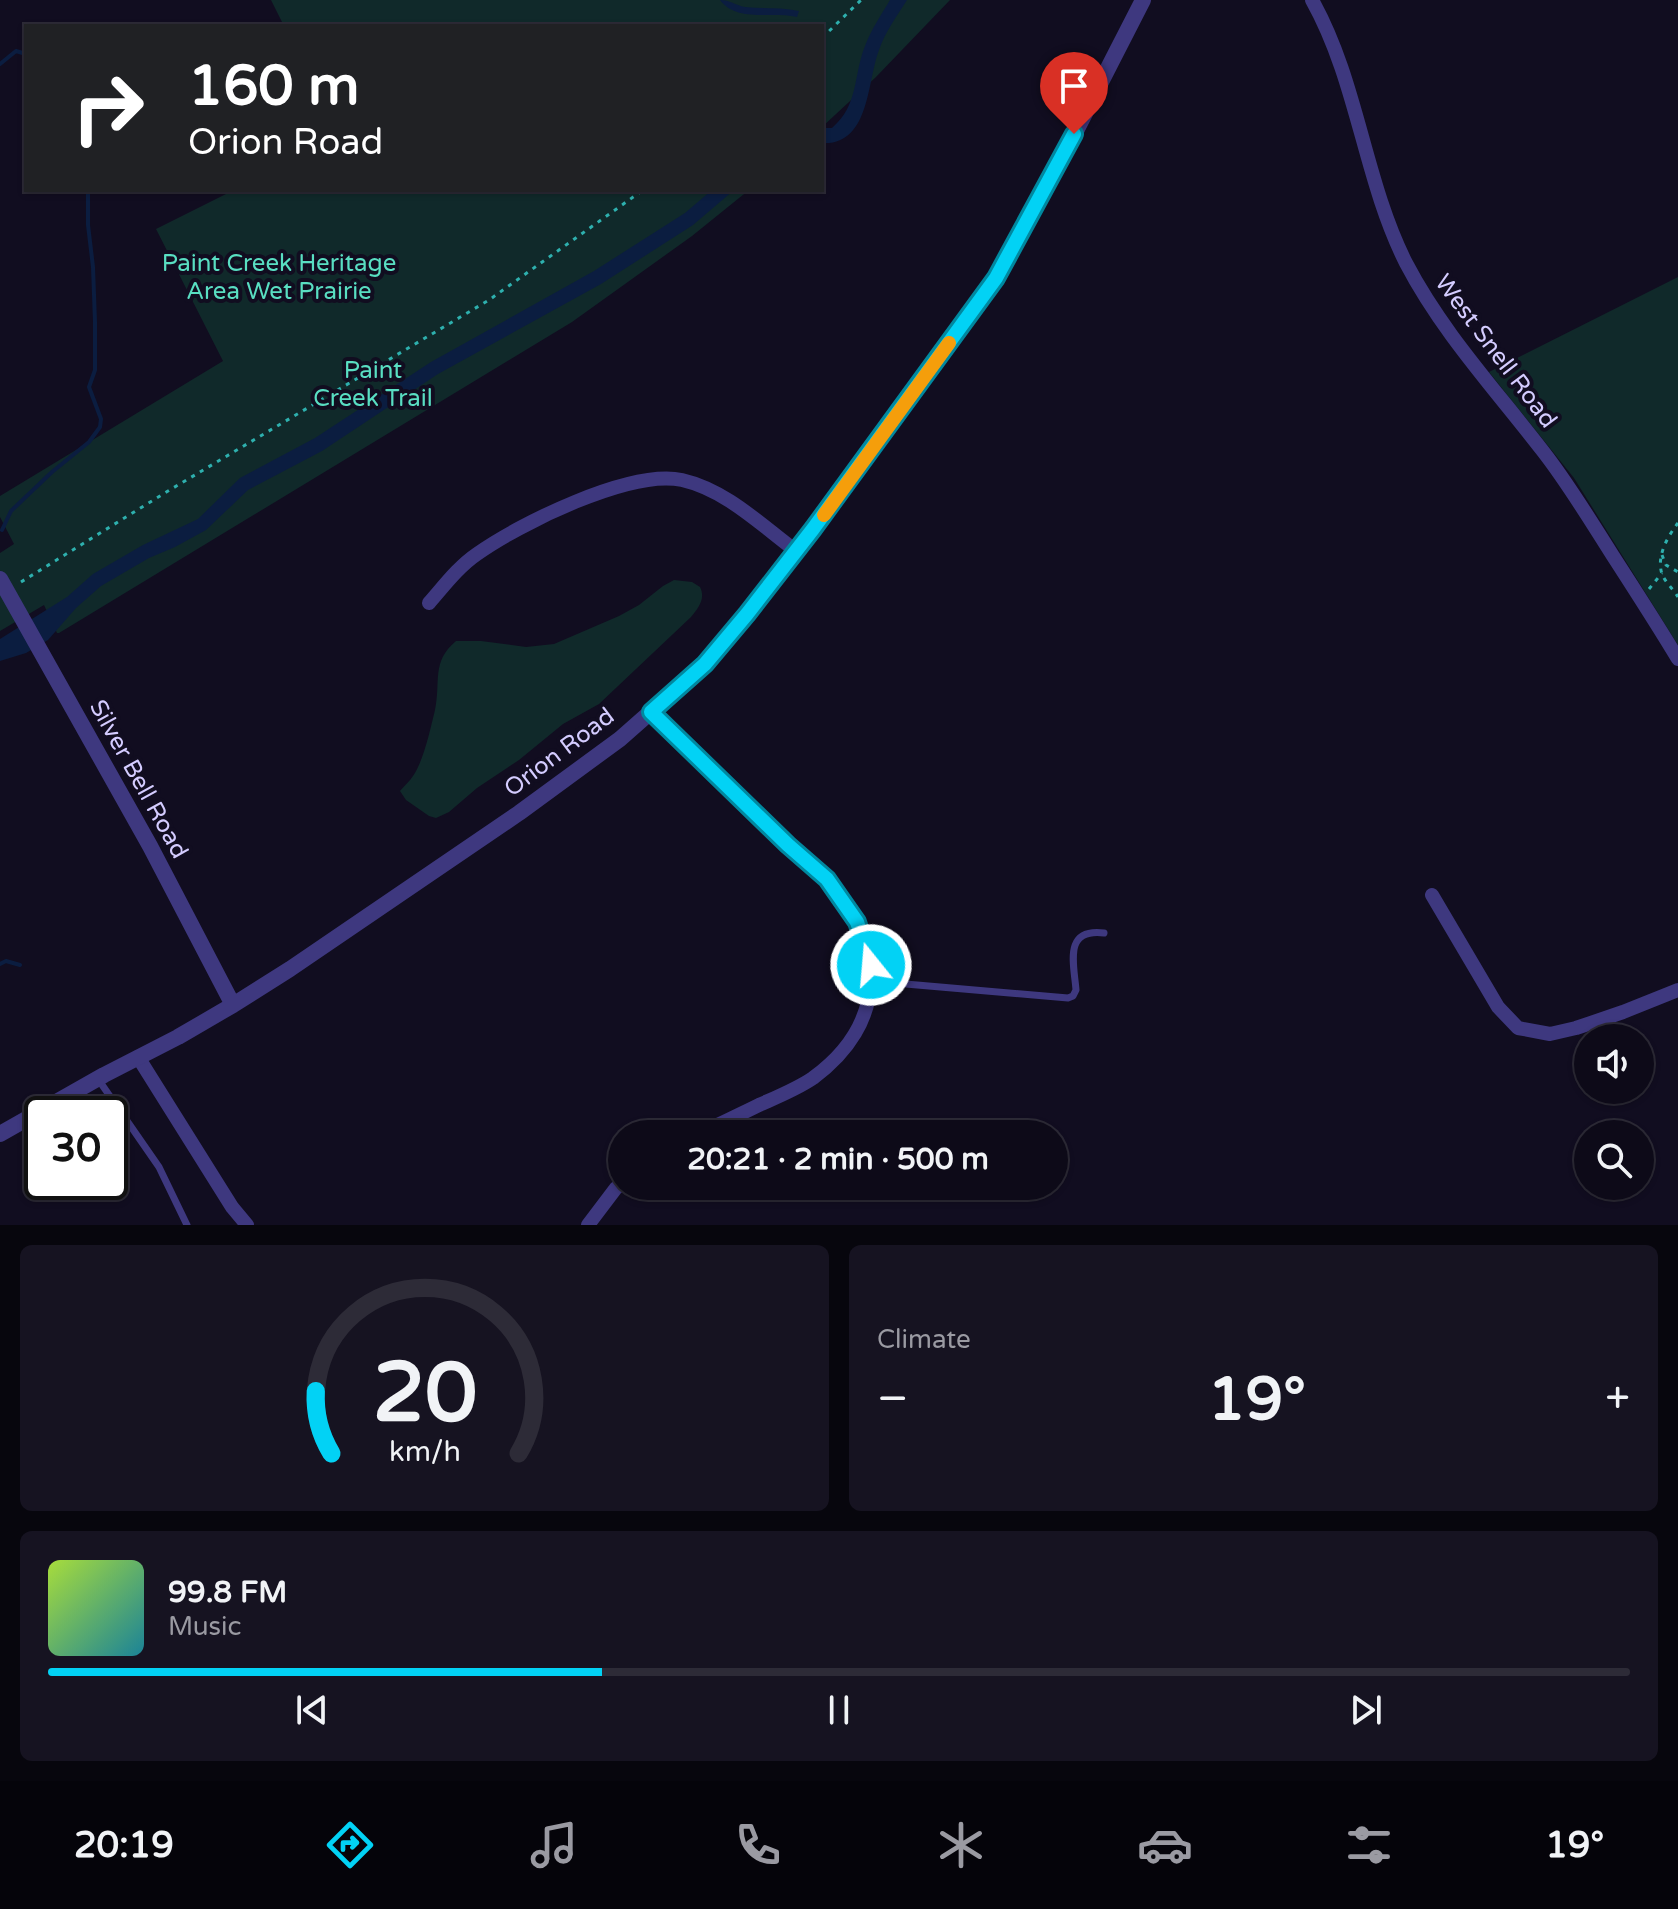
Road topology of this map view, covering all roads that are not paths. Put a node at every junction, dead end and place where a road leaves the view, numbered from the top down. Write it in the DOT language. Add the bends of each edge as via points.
graph roads {
  1 [pos="1143,0"];
  2 [pos="1312,0"];
  3 [pos="796,551"];
  4 [pos="3,585"];
  5 [pos="429,603"];
  6 [pos="1678,659"];
  7 [pos="651,712"];
  8 [pos="1432,895"];
  9 [pos="1104,933"];
  10 [pos="871,981"];
  11 [pos="1678,990"];
  12 [pos="233,1005"];
  13 [pos="138,1057"];
  14 [pos="98,1079"];
  15 [pos="728,1120"];
  16 [pos="0,1134"];
  17 [pos="608,1199"];
  18 [pos="187,1225"];
  19 [pos="247,1225"];
  20 [pos="588,1225"];
  1 -- 3 [label="street, Orion Road" via="996,278"];
  2 -- 6 [label="street, West Snell Road" via="1341,67 1371,171 1409,268 1460,347 1573,492"];
  3 -- 5 [label="street" via="707,488 654,479 594,494 520,529 476,555"];
  3 -- 7 [label="street, Orion Road" via="705,664"];
  4 -- 12 [label="street, Silver Bell Road"];
  7 -- 10 [label="street" via="827,879 857,922"];
  7 -- 12 [label="street, Orion Road" via="519,813"];
  8 -- 11 [label="street" via="1498,1007 1518,1028 1550,1034 1576,1028"];
  9 -- 10 [label="lane" via="1093,932 1076,942 1076,990 1068,998"];
  10 -- 15 [label="street" via="860,1026 837,1055 813,1078"];
  12 -- 13 [label="street, Orion Road"];
  13 -- 14 [label="street, Orion Road"];
  13 -- 19 [label="street"];
  14 -- 16 [label="street, Orion Road"];
  14 -- 18 [label="lane" via="159,1167"];
  17 -- 20 [label="street"];
}
